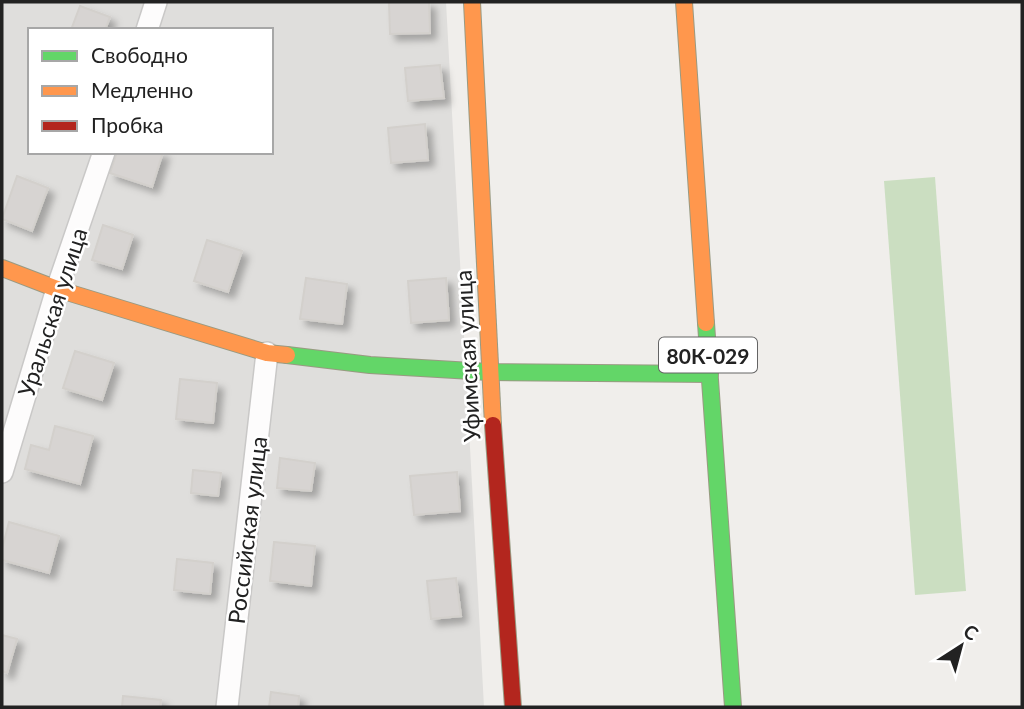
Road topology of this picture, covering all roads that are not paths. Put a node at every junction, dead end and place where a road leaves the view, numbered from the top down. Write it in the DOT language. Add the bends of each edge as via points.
graph roads {
  1 [pos="156,2"];
  2 [pos="472,2"];
  3 [pos="684,2"];
  4 [pos="148,28"];
  5 [pos="103,154"];
  6 [pos="2,268"];
  7 [pos="57,289"];
  8 [pos="267,353"];
  9 [pos="489,372"];
  10 [pos="710,374"];
  11 [pos="2,472"];
  12 [pos="227,707"];
  13 [pos="513,707"];
  14 [pos="733,707"];
  1 -- 4 [label="street"];
  2 -- 9 [label="street, Уфимская улица"];
  3 -- 10 [label="street, 80К-029"];
  5 -- 7 [label="street, Уральская улица"];
  6 -- 7 [label="street"];
  7 -- 8 [label="street"];
  7 -- 11 [label="street, Уральская улица"];
  8 -- 9 [label="street"];
  8 -- 12 [label="street, Российская улица"];
  9 -- 10 [label="street"];
  9 -- 13 [label="street, Уфимская улица"];
  10 -- 14 [label="street, 80К-029"];
}
